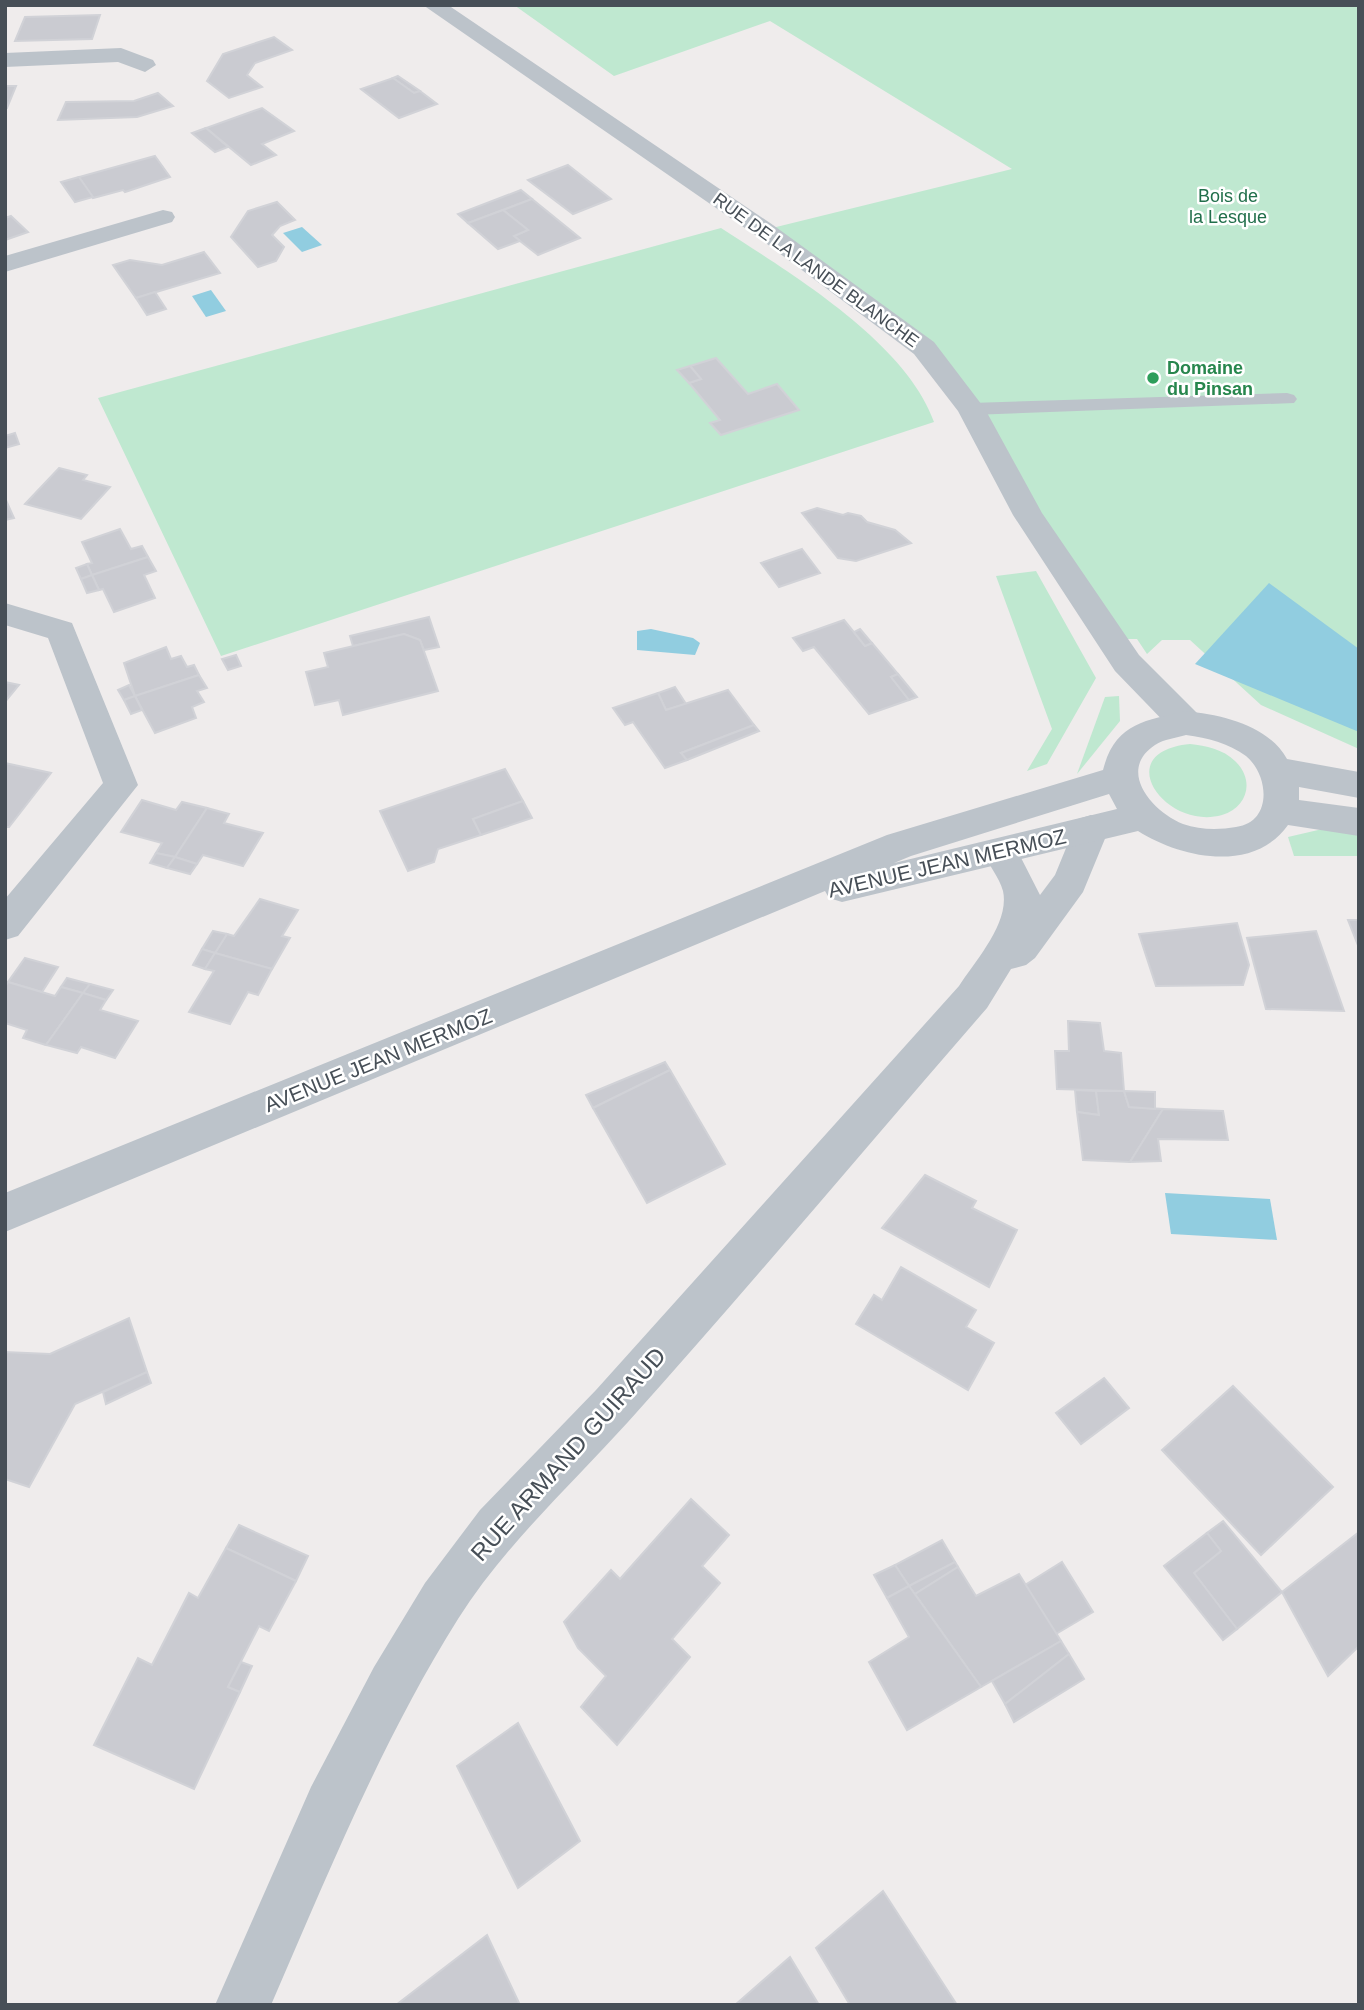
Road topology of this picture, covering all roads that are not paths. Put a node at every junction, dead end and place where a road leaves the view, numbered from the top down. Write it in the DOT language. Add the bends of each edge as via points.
graph roads {
  1 [pos="433,5"];
  2 [pos="5,60"];
  3 [pos="145,65"];
  4 [pos="163,217"];
  5 [pos="5,264"];
  6 [pos="1287,398"];
  7 [pos="971,409"];
  8 [pos="5,614"];
  9 [pos="1127,663"];
  10 [pos="1186,723"];
  11 [pos="1144,733"];
  12 [pos="1277,770"];
  13 [pos="1120,778"];
  14 [pos="1359,785"];
  15 [pos="1281,811"];
  16 [pos="1143,816"];
  17 [pos="1359,822"];
  18 [pos="1091,829"];
  19 [pos="1000,852"];
  20 [pos="751,907"];
  21 [pos="5,925"];
  22 [pos="990,968"];
  23 [pos="5,1213"];
  24 [pos="243,2005"];
  1 -- 7 [label="street, RUE DE LA LANDE BLANCHE" via="753,223 924,348"];
  2 -- 3 [label="street" via="121,55"];
  4 -- 5 [label="street"];
  6 -- 7 [label="lane"];
  7 -- 9 [label="street, RUE DE LA LANDE BLANCHE" via="1028,515"];
  8 -- 21 [label="street" via="61,631 121,785"];
  9 -- 10 [label="street, RUE DE LA LANDE BLANCHE"];
  9 -- 11 [label="street, RUE DE LA LANDE BLANCHE"];
  10 -- 11 [label="street"];
  10 -- 12 [label="street" via="1213,726 1239,736"];
  11 -- 13 [label="street" via="1125,750"];
  12 -- 14 [label="street"];
  12 -- 15 [label="street" via="1284,790"];
  13 -- 16 [label="street" via="1123,790"];
  13 -- 20 [label="street, AVENUE JEAN MERMOZ" via="900,845"];
  15 -- 16 [label="street" via="1269,828 1251,839 1228,844 1177,838"];
  15 -- 17 [label="street"];
  16 -- 18 [label="street, AVENUE JEAN MERMOZ"];
  18 -- 19 [label="street, AVENUE JEAN MERMOZ"];
  18 -- 22 [label="street, RUE ARMAND GUIRAUD" via="1070,882 1023,947"];
  19 -- 20 [label="street, AVENUE JEAN MERMOZ"];
  19 -- 22 [label="street, RUE ARMAND GUIRAUD" via="1023,898 1012,934"];
  20 -- 23 [label="street, AVENUE JEAN MERMOZ"];
  22 -- 24 [label="street, RUE ARMAND GUIRAUD" via="973,997 649,1364 497,1527 442,1600 330,1806"];
}
